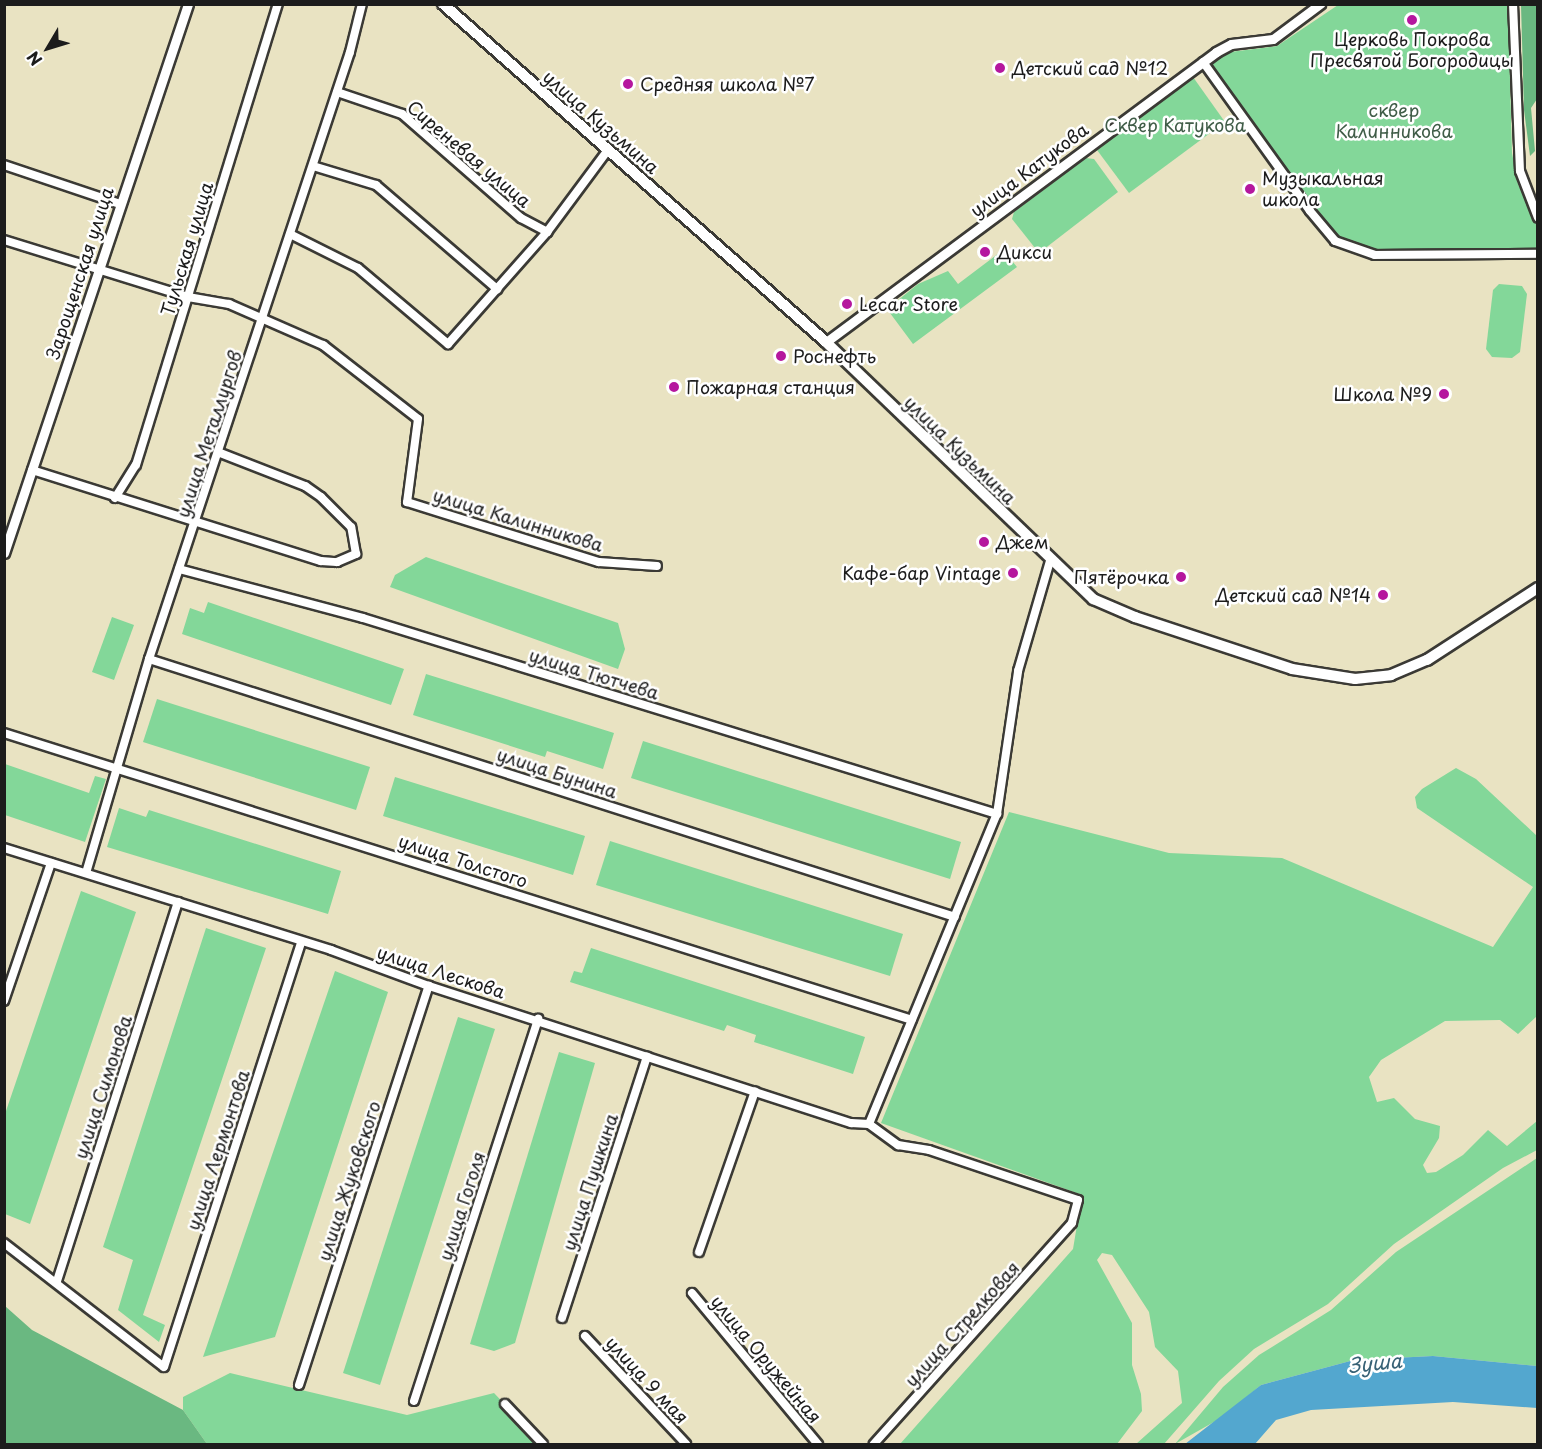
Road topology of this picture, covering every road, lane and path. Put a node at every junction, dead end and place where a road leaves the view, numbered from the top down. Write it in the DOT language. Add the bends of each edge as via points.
graph roads {
  1 [pos="188,4"];
  2 [pos="278,4"];
  3 [pos="362,4"];
  4 [pos="443,4"];
  5 [pos="1320,4"];
  6 [pos="1513,4"];
  7 [pos="1203,62"];
  8 [pos="337,92"];
  9 [pos="608,150"];
  10 [pos="4,165"];
  11 [pos="313,166"];
  12 [pos="120,204"];
  13 [pos="1538,218"];
  14 [pos="547,232"];
  15 [pos="290,234"];
  16 [pos="4,240"];
  17 [pos="1538,254"];
  18 [pos="99,268"];
  19 [pos="496,289"];
  20 [pos="188,297"];
  21 [pos="263,317"];
  22 [pos="826,342"];
  23 [pos="218,452"];
  24 [pos="32,470"];
  25 [pos="115,498"];
  26 [pos="194,524"];
  27 [pos="4,553"];
  28 [pos="1050,561"];
  29 [pos="657,566"];
  30 [pos="179,569"];
  31 [pos="1538,588"];
  32 [pos="149,659"];
  33 [pos="4,733"];
  34 [pos="119,767"];
  35 [pos="998,814"];
  36 [pos="4,848"];
  37 [pos="51,863"];
  38 [pos="86,873"];
  39 [pos="178,902"];
  40 [pos="955,917"];
  41 [pos="301,942"];
  42 [pos="429,986"];
  43 [pos="4,1001"];
  44 [pos="538,1019"];
  45 [pos="912,1020"];
  46 [pos="647,1056"];
  47 [pos="755,1090"];
  48 [pos="869,1124"];
  49 [pos="4,1243"];
  50 [pos="699,1252"];
  51 [pos="57,1281"];
  52 [pos="692,1293"];
  53 [pos="562,1318"];
  54 [pos="585,1336"];
  55 [pos="299,1385"];
  56 [pos="414,1401"];
  57 [pos="505,1404"];
  58 [pos="543,1444"];
  59 [pos="686,1444"];
  60 [pos="818,1444"];
  61 [pos="874,1444"];
  1 -- 12 [label="street, Зарощенская улица"];
  2 -- 20 [label="street, Тульская улица"];
  3 -- 8 [label="street, улица Металлургов"];
  4 -- 9 [label="main road, улица Кузьмина"];
  5 -- 7 [label="street, улица Катукова" via="1273,39 1231,45"];
  6 -- 13 [label="street" via="1520,171"];
  7 -- 17 [label="street" via="1335,241 1375,255"];
  7 -- 22 [label="street, улица Катукова"];
  8 -- 11 [label="street, улица Металлургов"];
  8 -- 14 [label="street, Сиреневая улица" via="402,114 521,218"];
  9 -- 14 [label="street"];
  9 -- 22 [label="main road, улица Кузьмина"];
  10 -- 12 [label="street"];
  11 -- 15 [label="street, улица Металлургов"];
  11 -- 19 [label="street" via="376,185"];
  12 -- 18 [label="street, Зарощенская улица"];
  14 -- 19 [label="street"];
  15 -- 19 [label="street" via="358,268 448,344"];
  15 -- 21 [label="street, улица Металлургов"];
  16 -- 18 [label="street"];
  18 -- 20 [label="street"];
  18 -- 24 [label="street, Зарощенская улица"];
  20 -- 21 [label="street" via="229,304"];
  20 -- 25 [label="street, Тульская улица" via="136,465"];
  21 -- 23 [label="street, улица Металлургов"];
  21 -- 29 [label="street, улица Калинникова" via="322,345 418,419 407,502 599,562"];
  22 -- 28 [label="main road, улица Кузьмина"];
  23 -- 26 [label="street, улица Металлургов"];
  23 -- 26 [label="street" via="305,486 321,497 351,527 356,554 337,562 321,561"];
  24 -- 25 [label="street"];
  24 -- 27 [label="street, Зарощенская улица"];
  25 -- 26 [label="street"];
  26 -- 30 [label="street, улица Металлургов"];
  28 -- 31 [label="main road, улица Кузьмина" via="1087,595 1112,608 1292,669 1341,678 1373,678 1408,669"];
  28 -- 35 [label="street" via="1018,671"];
  30 -- 32 [label="street, улица Металлургов"];
  30 -- 35 [label="street, улица Тютчева" via="363,618"];
  32 -- 34 [label="street, улица Металлургов"];
  32 -- 40 [label="street, улица Бунина"];
  33 -- 34 [label="street, улица Толстого"];
  34 -- 38 [label="street, улица Металлургов"];
  34 -- 45 [label="street, улица Толстого"];
  35 -- 40 [label="street"];
  36 -- 37 [label="street, улица Лескова"];
  37 -- 38 [label="street, улица Лескова"];
  37 -- 43 [label="street"];
  38 -- 39 [label="street, улица Лескова"];
  39 -- 41 [label="street, улица Лескова"];
  39 -- 51 [label="street, улица Симонова"];
  40 -- 45 [label="street"];
  41 -- 42 [label="street, улица Лескова"];
  41 -- 51 [label="street, улица Лермонтова" via="164,1367"];
  42 -- 44 [label="street, улица Лескова"];
  42 -- 55 [label="street, улица Жуковского"];
  44 -- 46 [label="street, улица Лескова"];
  44 -- 56 [label="street, улица Гоголя"];
  45 -- 48 [label="street"];
  46 -- 47 [label="street, улица Лескова"];
  46 -- 53 [label="street, улица Пушкина"];
  47 -- 48 [label="street, улица Лескова" via="851,1123"];
  47 -- 50 [label="street"];
  48 -- 61 [label="street, улица Стрелковая" via="898,1145 929,1150 1077,1200 1072,1222"];
  49 -- 51 [label="street"];
  52 -- 60 [label="street, улица Оружейная"];
  54 -- 59 [label="street, улица 9 мая"];
  57 -- 58 [label="street"];
}
